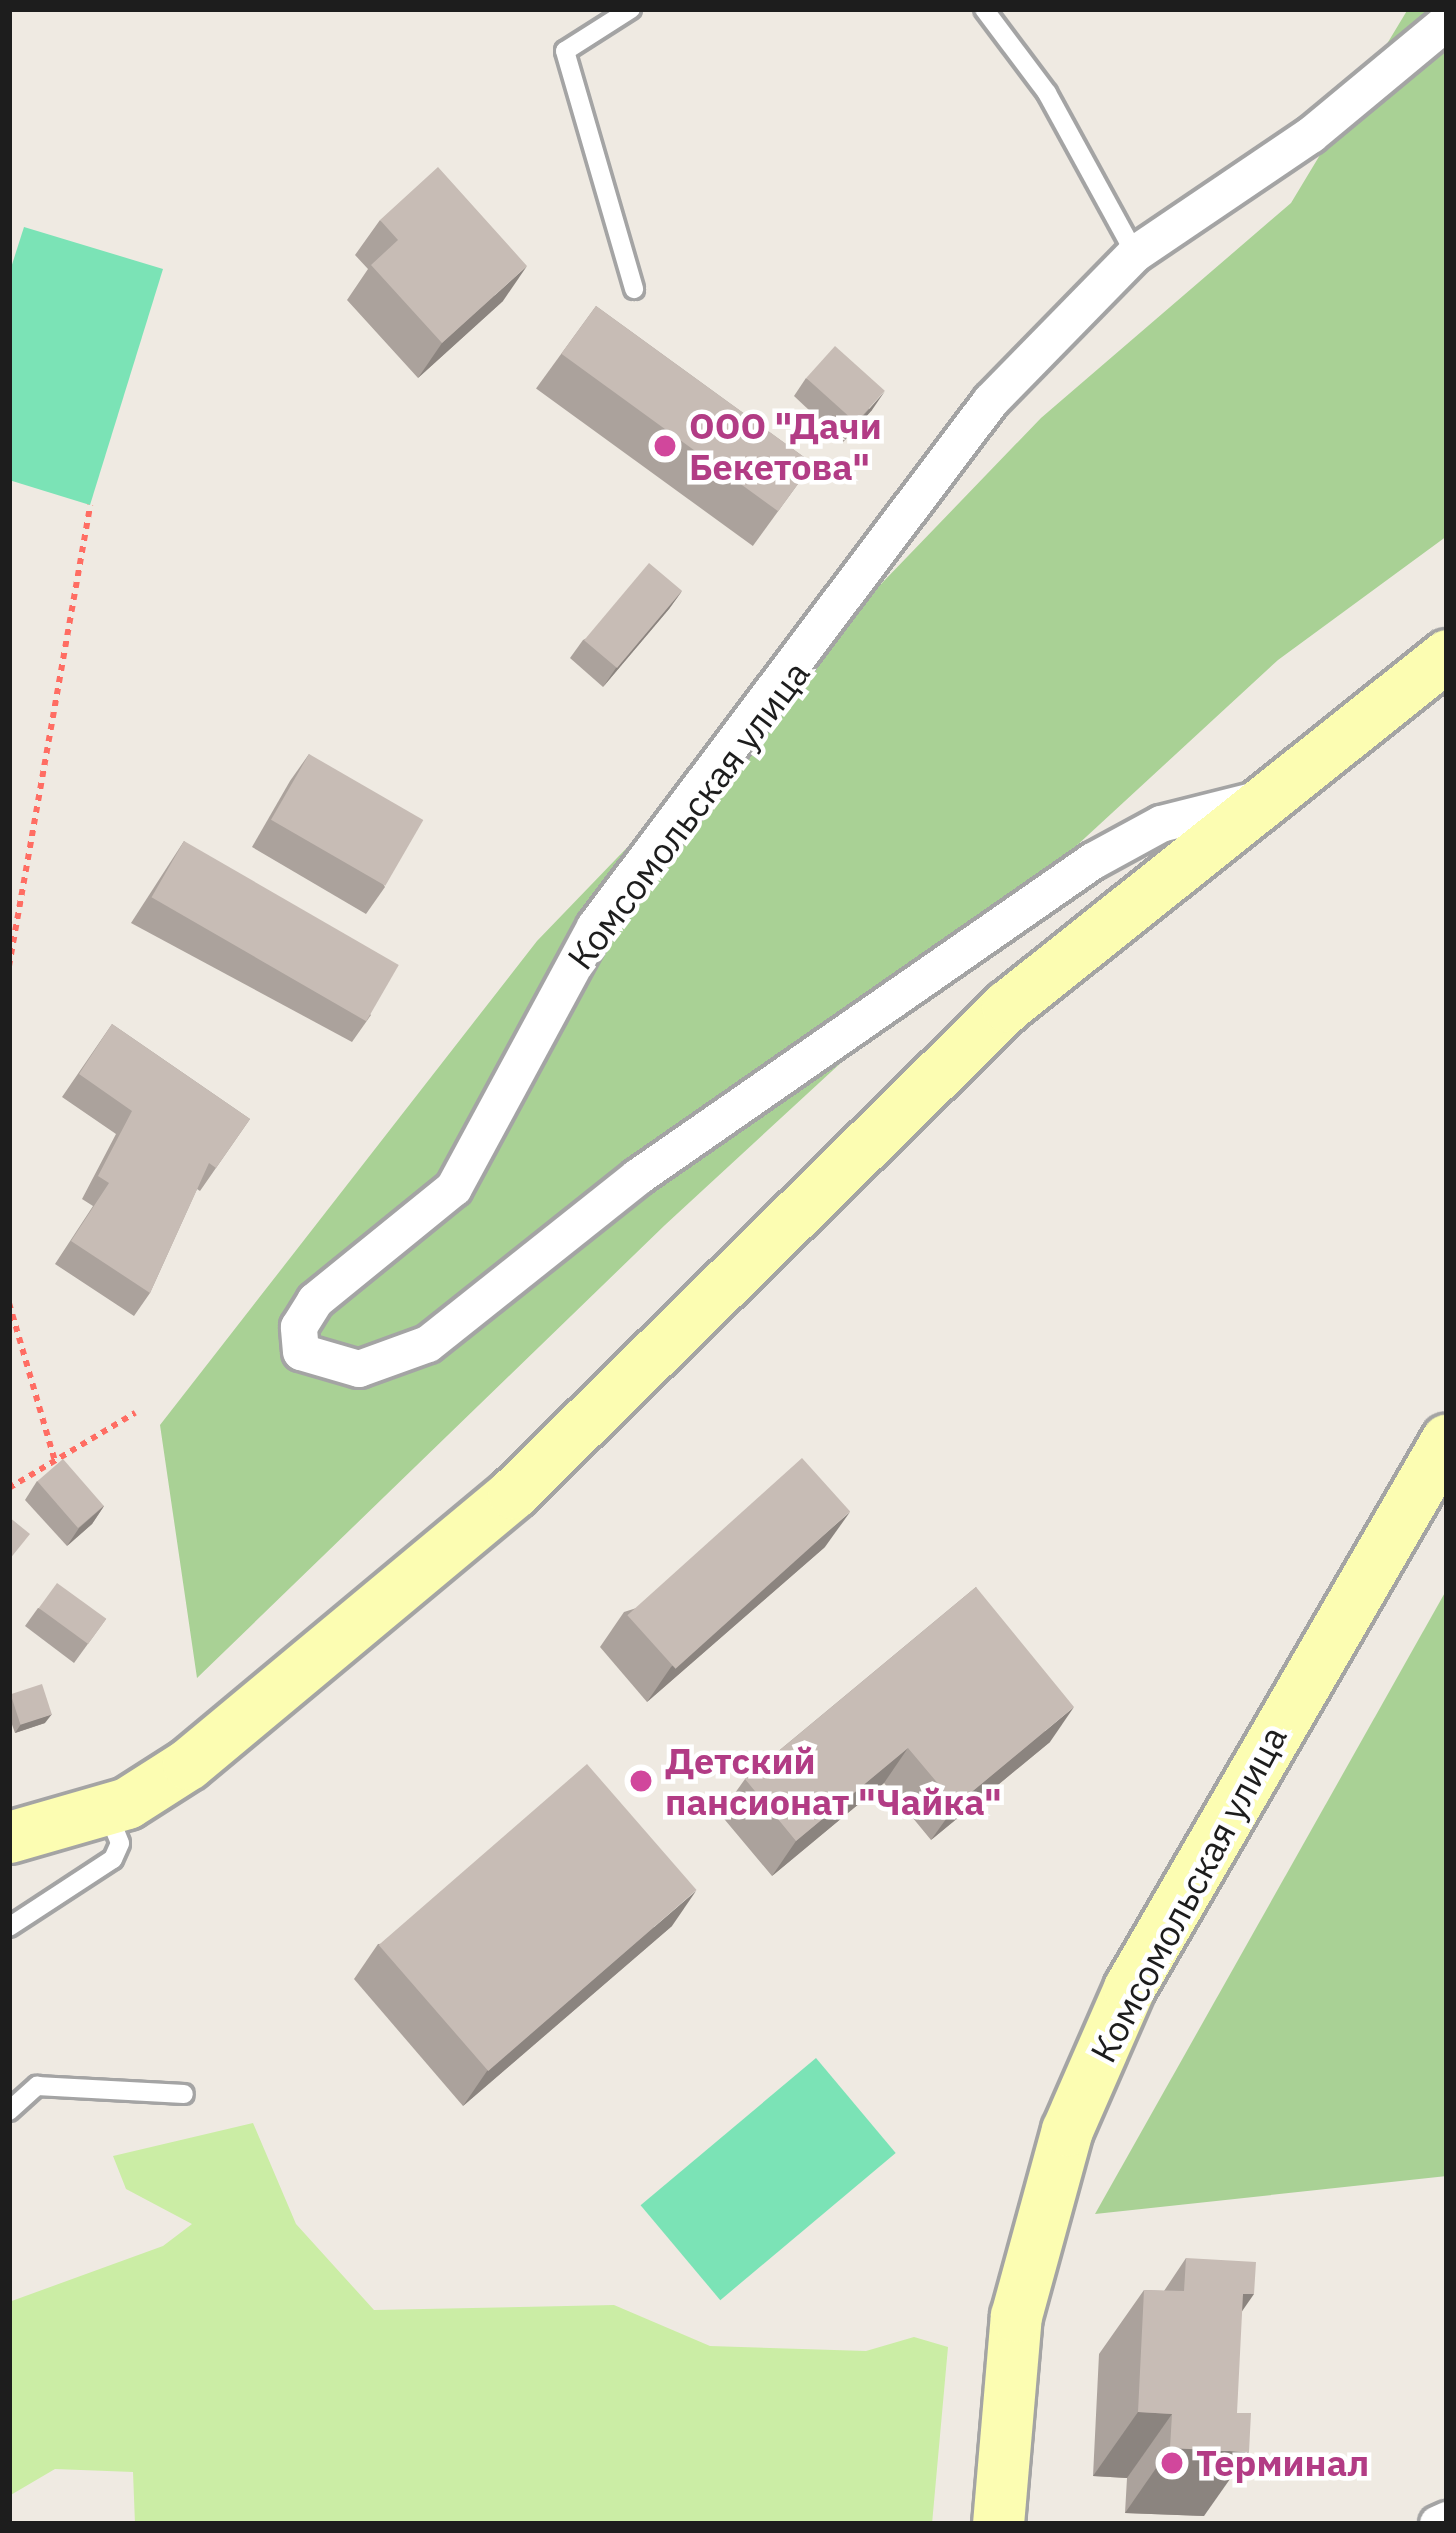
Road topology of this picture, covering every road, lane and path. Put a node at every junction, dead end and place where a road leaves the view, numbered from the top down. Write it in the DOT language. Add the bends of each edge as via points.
graph roads {
  1 [pos="631,9"];
  2 [pos="984,9"];
  3 [pos="1447,22"];
  4 [pos="1135,254"];
  5 [pos="634,289"];
  6 [pos="90,506"];
  7 [pos="1447,655"];
  8 [pos="1266,797"];
  9 [pos="9,966"];
  10 [pos="9,1303"];
  11 [pos="135,1413"];
  12 [pos="1447,1439"];
  13 [pos="55,1461"];
  14 [pos="9,1488"];
  15 [pos="107,1811"];
  16 [pos="9,1837"];
  17 [pos="9,1927"];
  18 [pos="184,2094"];
  19 [pos="9,2110"];
  20 [pos="1447,2520"];
  21 [pos="998,2524"];
  22 [pos="1438,2524"];
  1 -- 5 [label="lane" via="566,51"];
  2 -- 4 [label="lane" via="1047,93"];
  3 -- 4 [label="street, Комсомольская улица"];
  4 -- 8 [label="street, Комсомольская улица" via="991,401 595,927 454,1188 315,1301 299,1328 302,1352 359,1370 428,1344 638,1177 1093,861 1161,824"];
  6 -- 9 [label="path"];
  7 -- 8 [label="main road, Комсомольская улица"];
  8 -- 15 [label="main road, Комсомольская улица" via="1006,1006 513,1493 188,1764"];
  10 -- 13 [label="path"];
  11 -- 13 [label="path"];
  12 -- 21 [label="main road, Комсомольская улица" via="1130,1988 1067,2130 1016,2316"];
  13 -- 14 [label="path"];
  15 -- 16 [label="main road, Комсомольская улица"];
  15 -- 17 [label="lane" via="121,1843 112,1859"];
  18 -- 19 [label="lane" via="37,2086"];
  20 -- 22 [label="street"];
}
